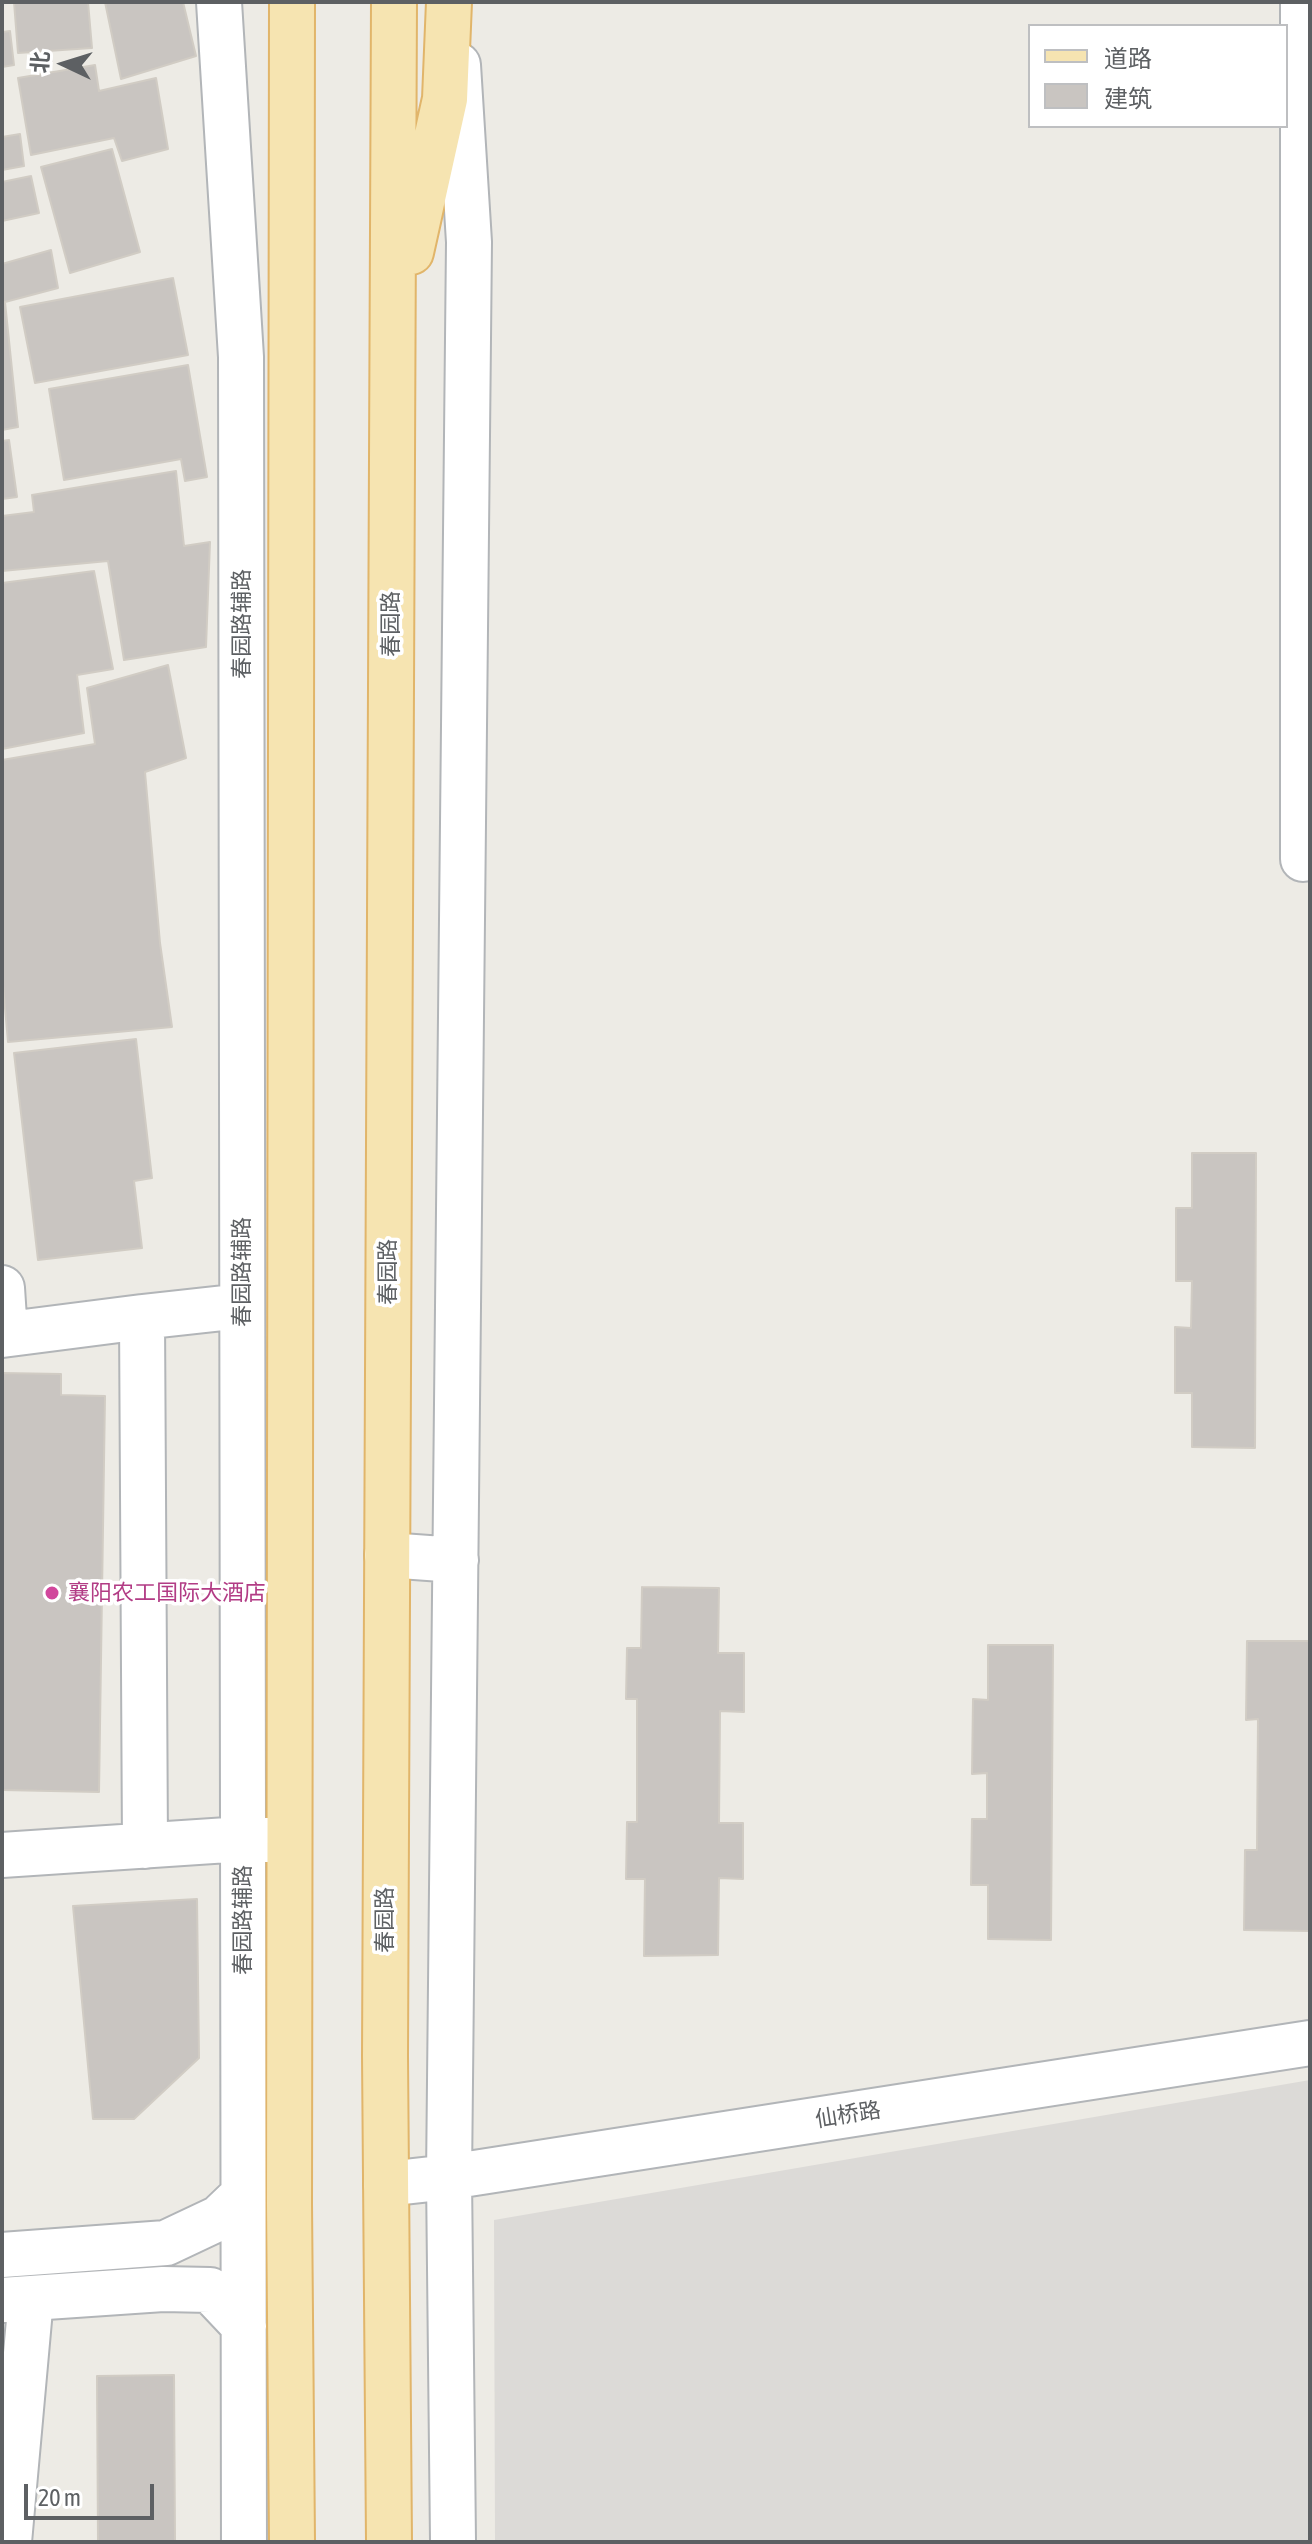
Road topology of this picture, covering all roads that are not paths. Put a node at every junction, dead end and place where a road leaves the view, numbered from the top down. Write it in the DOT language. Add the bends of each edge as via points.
graph roads {
  1 [pos="219,2"];
  2 [pos="292,2"];
  3 [pos="394,2"];
  4 [pos="452,2"];
  5 [pos="1303,2"];
  6 [pos="392,336"];
  7 [pos="242,504"];
  8 [pos="291,678"];
  9 [pos="1303,859"];
  10 [pos="2,1288"];
  11 [pos="242,1306"];
  12 [pos="142,1317"];
  13 [pos="4,1335"];
  14 [pos="387,1555"];
  15 [pos="456,1560"];
  16 [pos="243,1839"];
  17 [pos="289,1840"];
  18 [pos="145,1846"];
  19 [pos="2,1855"];
  20 [pos="1310,2043"];
  21 [pos="449,2177"];
  22 [pos="386,2184"];
  23 [pos="243,2195"];
  24 [pos="2,2255"];
  25 [pos="16,2299"];
  26 [pos="244,2326"];
  27 [pos="9,2542"];
  28 [pos="244,2542"];
  29 [pos="292,2542"];
  30 [pos="389,2542"];
  31 [pos="453,2542"];
  1 -- 7 [label="street, 春园路辅路" via="241,357"];
  2 -- 8 [label="main road"];
  3 -- 6 [label="main road, 春园路"];
  4 -- 6 [label="main road" via="445,99"];
  4 -- 15 [label="street" via="469,242"];
  5 -- 9 [label="street"];
  6 -- 14 [label="main road, 春园路"];
  7 -- 8 [label="street"];
  7 -- 11 [label="street, 春园路辅路"];
  8 -- 17 [label="main road"];
  10 -- 13 [label="street"];
  11 -- 12 [label="street"];
  11 -- 16 [label="street, 春园路辅路"];
  12 -- 13 [label="street"];
  12 -- 18 [label="street"];
  14 -- 15 [label="street"];
  14 -- 22 [label="main road, 春园路"];
  15 -- 21 [label="street"];
  16 -- 17 [label="street"];
  16 -- 18 [label="street"];
  16 -- 23 [label="street, 春园路辅路"];
  17 -- 29 [label="main road"];
  18 -- 19 [label="street"];
  20 -- 21 [label="street, 仙桥路"];
  21 -- 22 [label="street, 仙桥路"];
  21 -- 31 [label="street"];
  22 -- 30 [label="main road, 春园路"];
  23 -- 24 [label="street" via="219,2218 166,2243"];
  23 -- 26 [label="street, 春园路辅路"];
  25 -- 26 [label="street" via="210,2290"];
  25 -- 27 [label="street"];
  26 -- 28 [label="street, 春园路辅路"];
}
